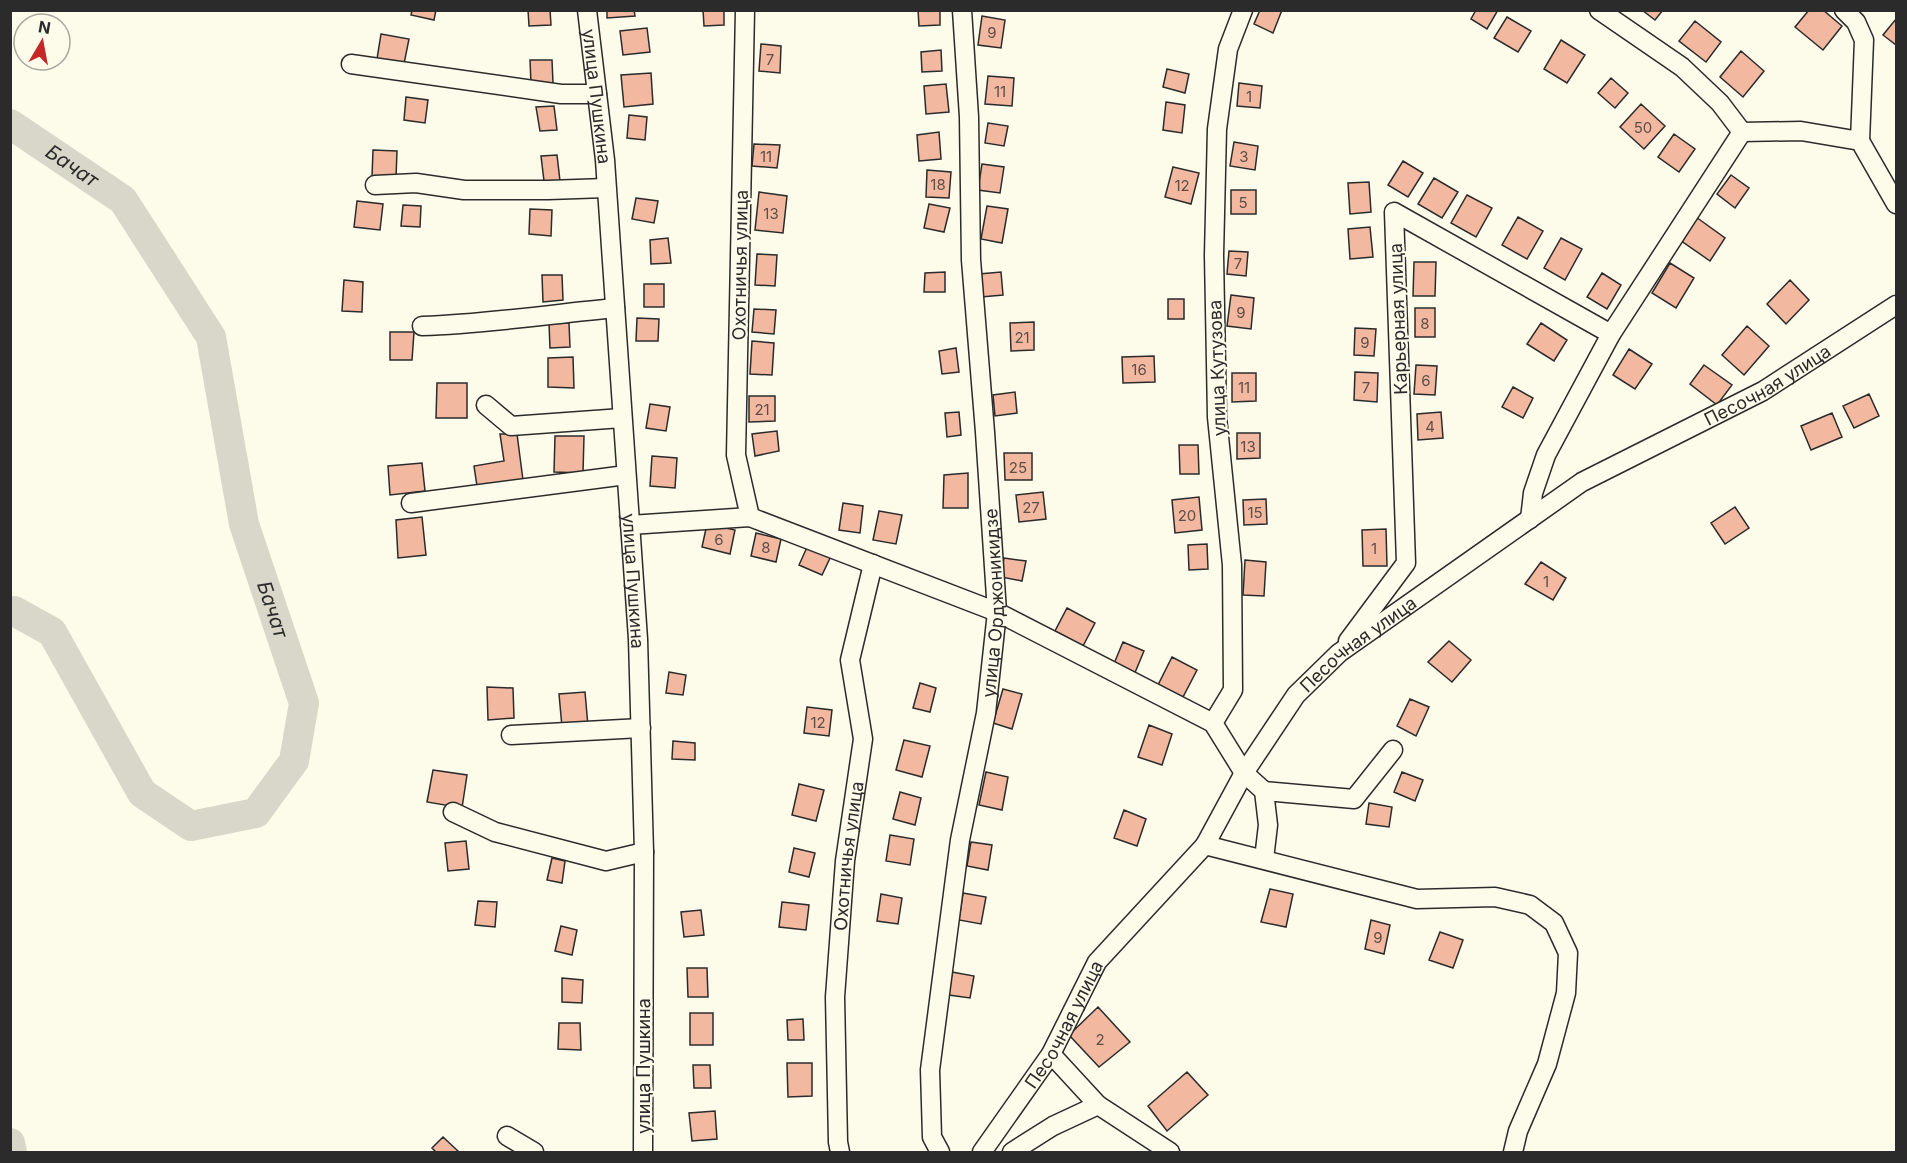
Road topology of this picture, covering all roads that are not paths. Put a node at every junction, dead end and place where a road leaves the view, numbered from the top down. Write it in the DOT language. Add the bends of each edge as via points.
graph roads {
  1 [pos="587,10"];
  2 [pos="745,10"];
  3 [pos="962,10"];
  4 [pos="1243,10"];
  5 [pos="1599,10"];
  6 [pos="1844,10"];
  7 [pos="351,64"];
  8 [pos="597,94"];
  9 [pos="1742,132"];
  10 [pos="1860,141"];
  11 [pos="375,185"];
  12 [pos="606,188"];
  13 [pos="1896,204"];
  14 [pos="1896,305"];
  15 [pos="615,308"];
  16 [pos="422,326"];
  17 [pos="1611,334"];
  18 [pos="486,405"];
  19 [pos="622,418"];
  20 [pos="626,475"];
  21 [pos="411,503"];
  22 [pos="750,517"];
  23 [pos="1530,519"];
  24 [pos="630,525"];
  25 [pos="873,564"];
  26 [pos="997,612"];
  27 [pos="1339,653"];
  28 [pos="1213,723"];
  29 [pos="640,728"];
  30 [pos="511,735"];
  31 [pos="1393,750"];
  32 [pos="1244,773"];
  33 [pos="1264,791"];
  34 [pos="453,812"];
  35 [pos="1205,845"];
  36 [pos="644,852"];
  37 [pos="1264,859"];
  38 [pos="1051,1054"];
  39 [pos="1098,1105"];
  40 [pos="507,1136"];
  41 [pos="1156,1147"];
  42 [pos="640,1151"];
  43 [pos="534,1152"];
  44 [pos="840,1152"];
  45 [pos="940,1152"];
  46 [pos="982,1152"];
  47 [pos="1012,1152"];
  48 [pos="1170,1152"];
  49 [pos="1513,1152"];
  1 -- 8 [label="street, улица Пушкина"];
  2 -- 22 [label="street, Охотничья улица" via="736,455"];
  3 -- 26 [label="street, улица Орджоникидзе" via="969,117 971,260"];
  4 -- 28 [label="street, улица Кутузова" via="1228,49 1216,129 1217,417 1232,565 1233,690"];
  5 -- 9 [label="street" via="1682,67 1720,103"];
  6 -- 10 [label="street" via="1856,22 1864,40"];
  7 -- 8 [label="street" via="561,94"];
  8 -- 12 [label="street, улица Пушкина"];
  9 -- 10 [label="street" via="1801,131"];
  9 -- 17 [label="street"];
  10 -- 13 [label="street"];
  11 -- 12 [label="street" via="416,183 474,190"];
  12 -- 15 [label="street, улица Пушкина"];
  14 -- 23 [label="street, Песочная улица" via="1763,391 1582,482"];
  15 -- 16 [label="street"];
  15 -- 19 [label="street, улица Пушкина"];
  17 -- 23 [label="street" via="1546,455 1533,493"];
  17 -- 27 [label="street, Карьерная улица" via="1394,212 1406,563"];
  18 -- 19 [label="street" via="511,426"];
  19 -- 20 [label="street, улица Пушкина"];
  20 -- 21 [label="street"];
  20 -- 24 [label="street, улица Пушкина"];
  22 -- 24 [label="street"];
  22 -- 25 [label="street"];
  23 -- 27 [label="street, Песочная улица"];
  24 -- 29 [label="street, улица Пушкина"];
  25 -- 26 [label="street"];
  25 -- 44 [label="street, Охотничья улица" via="850,660 862,739 845,861 835,997"];
  26 -- 28 [label="street"];
  26 -- 45 [label="street, улица Орджоникидзе" via="986,713 960,840 930,1070 932,1137"];
  27 -- 32 [label="street, Песочная улица" via="1296,695"];
  28 -- 32 [label="street"];
  29 -- 30 [label="street"];
  29 -- 36 [label="street, улица Пушкина"];
  31 -- 33 [label="street" via="1354,799"];
  32 -- 33 [label="street"];
  32 -- 35 [label="street, Песочная улица"];
  33 -- 37 [label="street" via="1268,825"];
  34 -- 36 [label="street" via="495,832 606,861"];
  35 -- 37 [label="street"];
  35 -- 38 [label="street, Песочная улица" via="1097,962"];
  36 -- 42 [label="street, улица Пушкина"];
  37 -- 49 [label="street" via="1417,899 1495,897 1530,904 1554,923 1568,953 1566,993 1547,1064"];
  38 -- 39 [label="street"];
  38 -- 46 [label="street, Песочная улица"];
  39 -- 41 [label="street"];
  39 -- 47 [label="street" via="1053,1126"];
  40 -- 43 [label="street"];
  41 -- 48 [label="street"];
}
